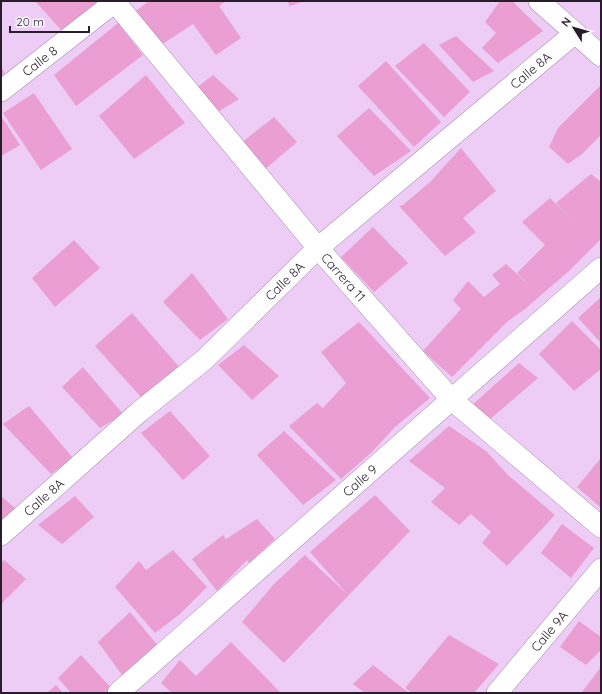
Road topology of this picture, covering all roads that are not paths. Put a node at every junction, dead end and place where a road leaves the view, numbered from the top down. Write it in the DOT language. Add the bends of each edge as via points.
graph roads {
  1 [pos="115,1"];
  2 [pos="539,1"];
  3 [pos="574,33"];
  4 [pos="601,56"];
  5 [pos="1,91"];
  6 [pos="318,248"];
  7 [pos="601,268"];
  8 [pos="451,399"];
  9 [pos="601,527"];
  10 [pos="1,535"];
  11 [pos="601,569"];
  12 [pos="118,693"];
  13 [pos="497,693"];
  1 -- 5 [label="street, Calle 8"];
  1 -- 6 [label="street, Carrera 11"];
  2 -- 3 [label="street"];
  3 -- 4 [label="street"];
  3 -- 6 [label="street, Calle 8A"];
  6 -- 8 [label="street, Carrera 11"];
  6 -- 10 [label="street, Calle 8A" via="204,360 139,412"];
  7 -- 8 [label="street, Calle 9"];
  8 -- 9 [label="street, Carrera 11"];
  8 -- 12 [label="street, Calle 9"];
  11 -- 13 [label="street, Calle 9A"];
}
